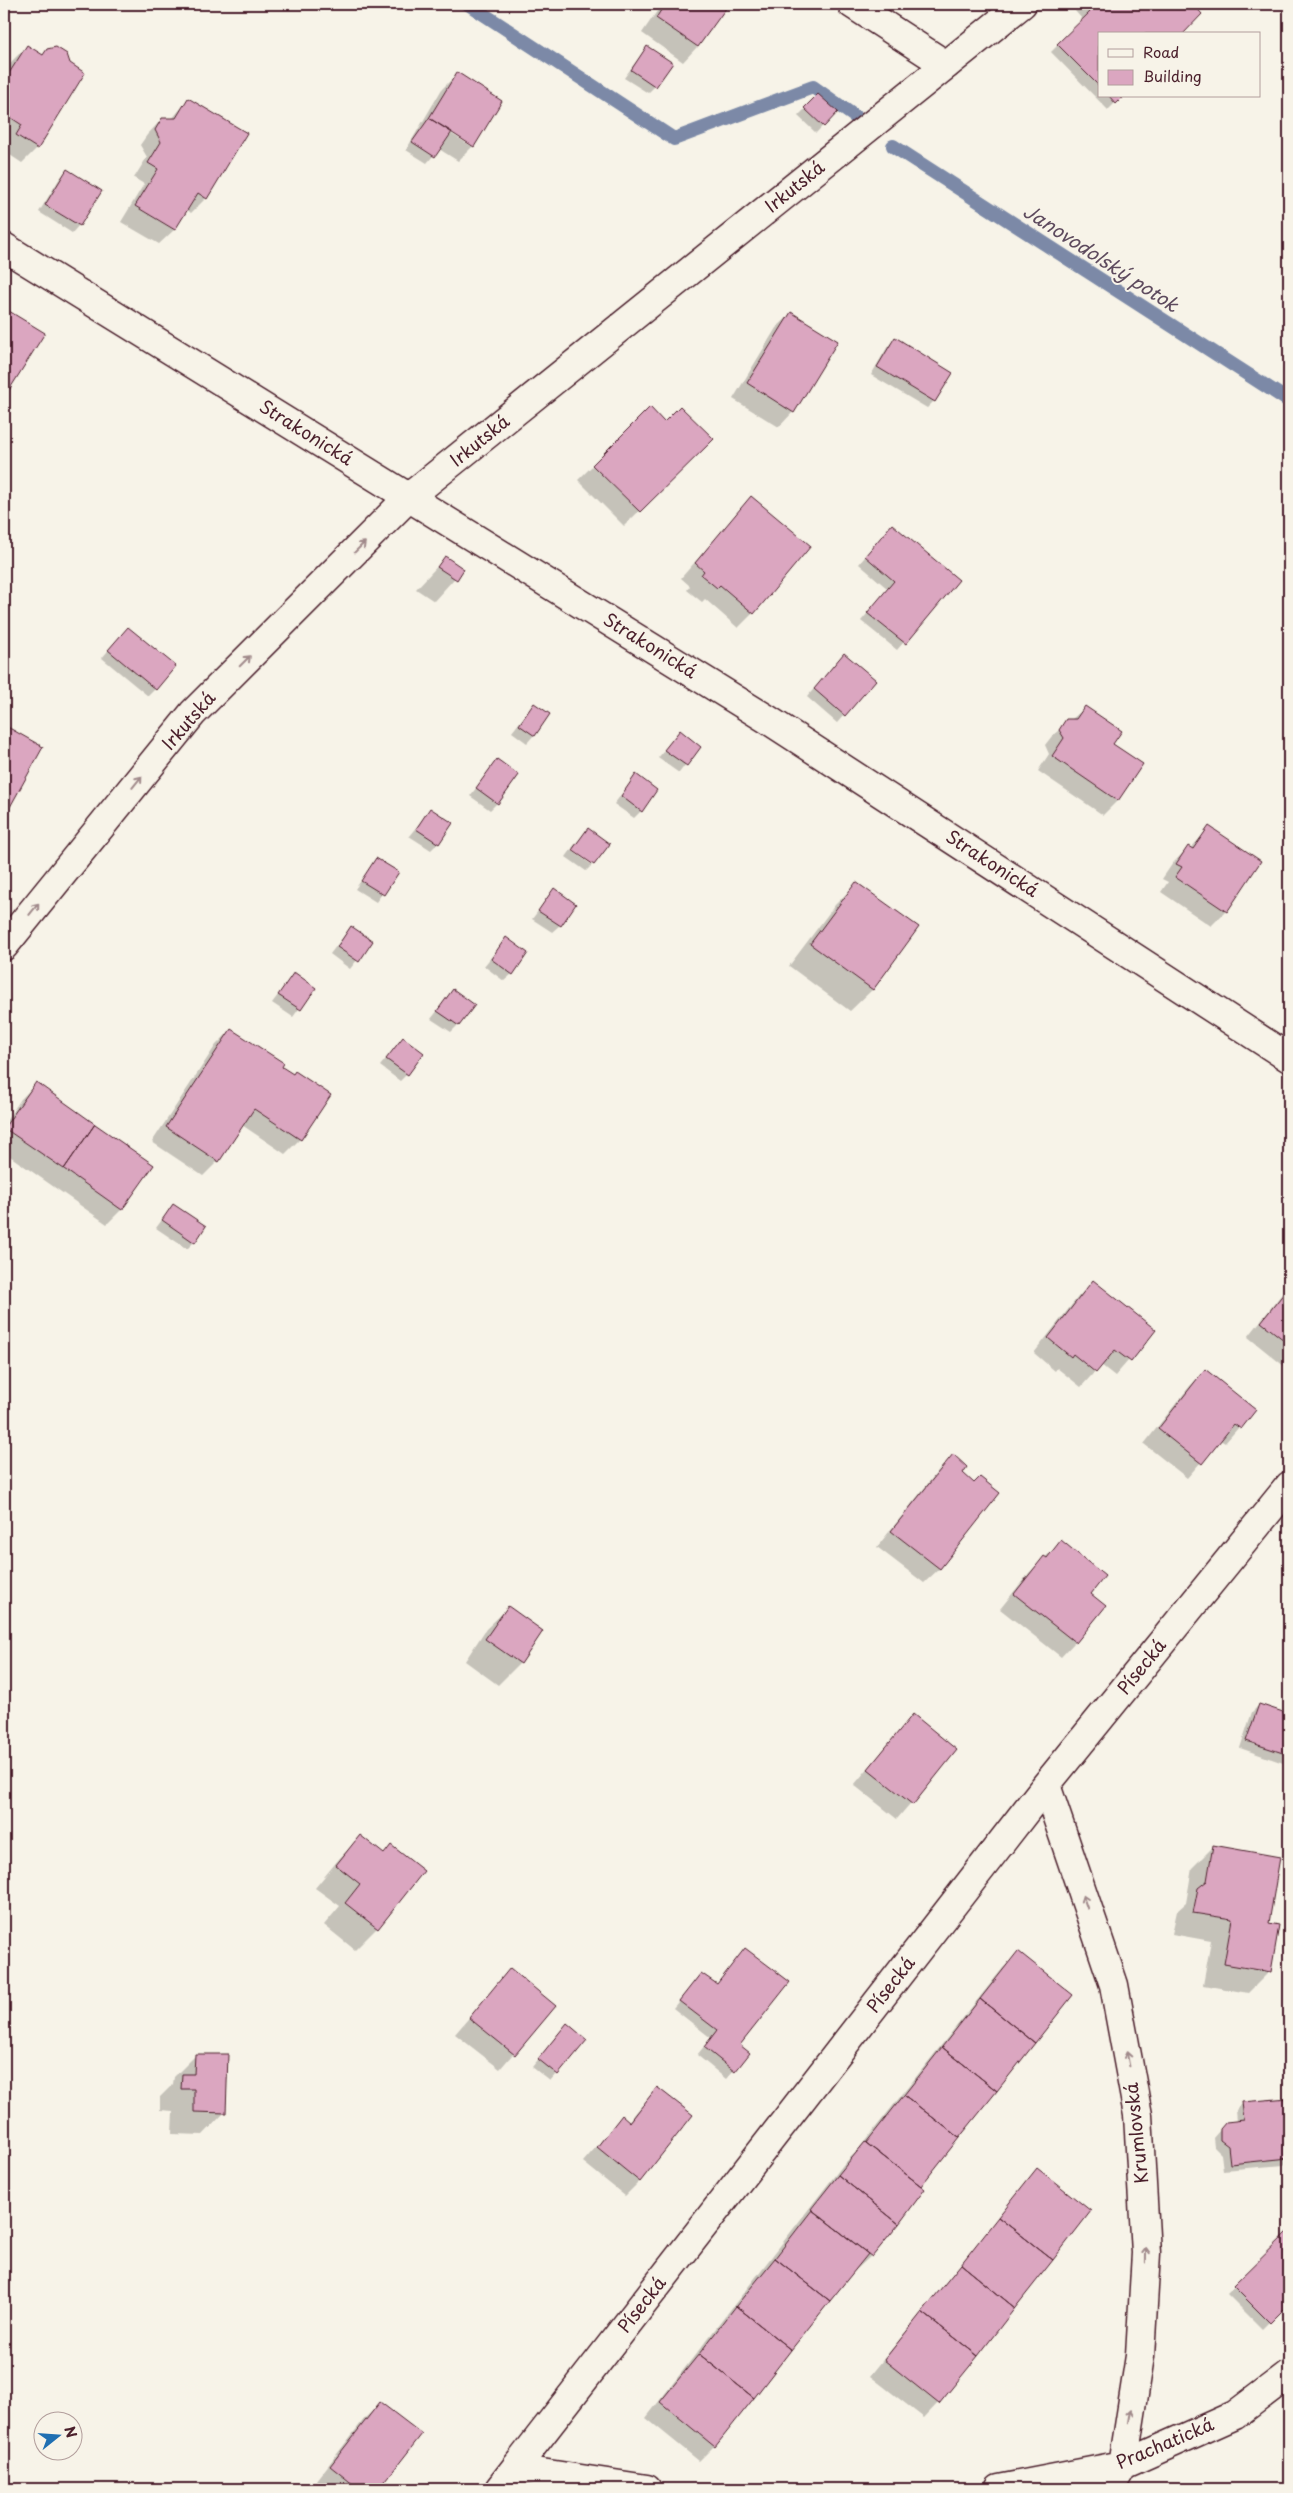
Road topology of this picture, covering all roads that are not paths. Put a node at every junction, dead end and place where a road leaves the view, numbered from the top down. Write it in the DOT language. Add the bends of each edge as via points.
graph roads {
  1 [pos="852,4"];
  2 [pos="1022,4"];
  3 [pos="946,65"];
  4 [pos="4,246"];
  5 [pos="409,497"];
  6 [pos="4,946"];
  7 [pos="1289,1058"];
  8 [pos="1289,1486"];
  9 [pos="1046,1785"];
  10 [pos="1289,2374"];
  11 [pos="1123,2465"];
  12 [pos="507,2479"];
  13 [pos="647,2489"];
  14 [pos="999,2489"];
  15 [pos="1109,2489"];
  1 -- 3 [label="street"];
  2 -- 3 [label="street, Irkutská"];
  3 -- 5 [label="street, Irkutská"];
  4 -- 5 [label="street, Strakonická"];
  6 -- 5 [label="street, Irkutská, one-way" via="193,714"];
  5 -- 7 [label="street, Strakonická" via="776,724"];
  8 -- 9 [label="street, Písecká"];
  11 -- 9 [label="street, Krumlovská, one-way" via="1140,2356 1146,2253 1138,2115 1114,1986"];
  9 -- 12 [label="street, Písecká"];
  10 -- 11 [label="street, Prachatická" via="1234,2415"];
  11 -- 14 [label="street, Prachatická"];
  11 -- 15 [label="street, Krumlovská"];
  12 -- 13 [label="street"];
}
